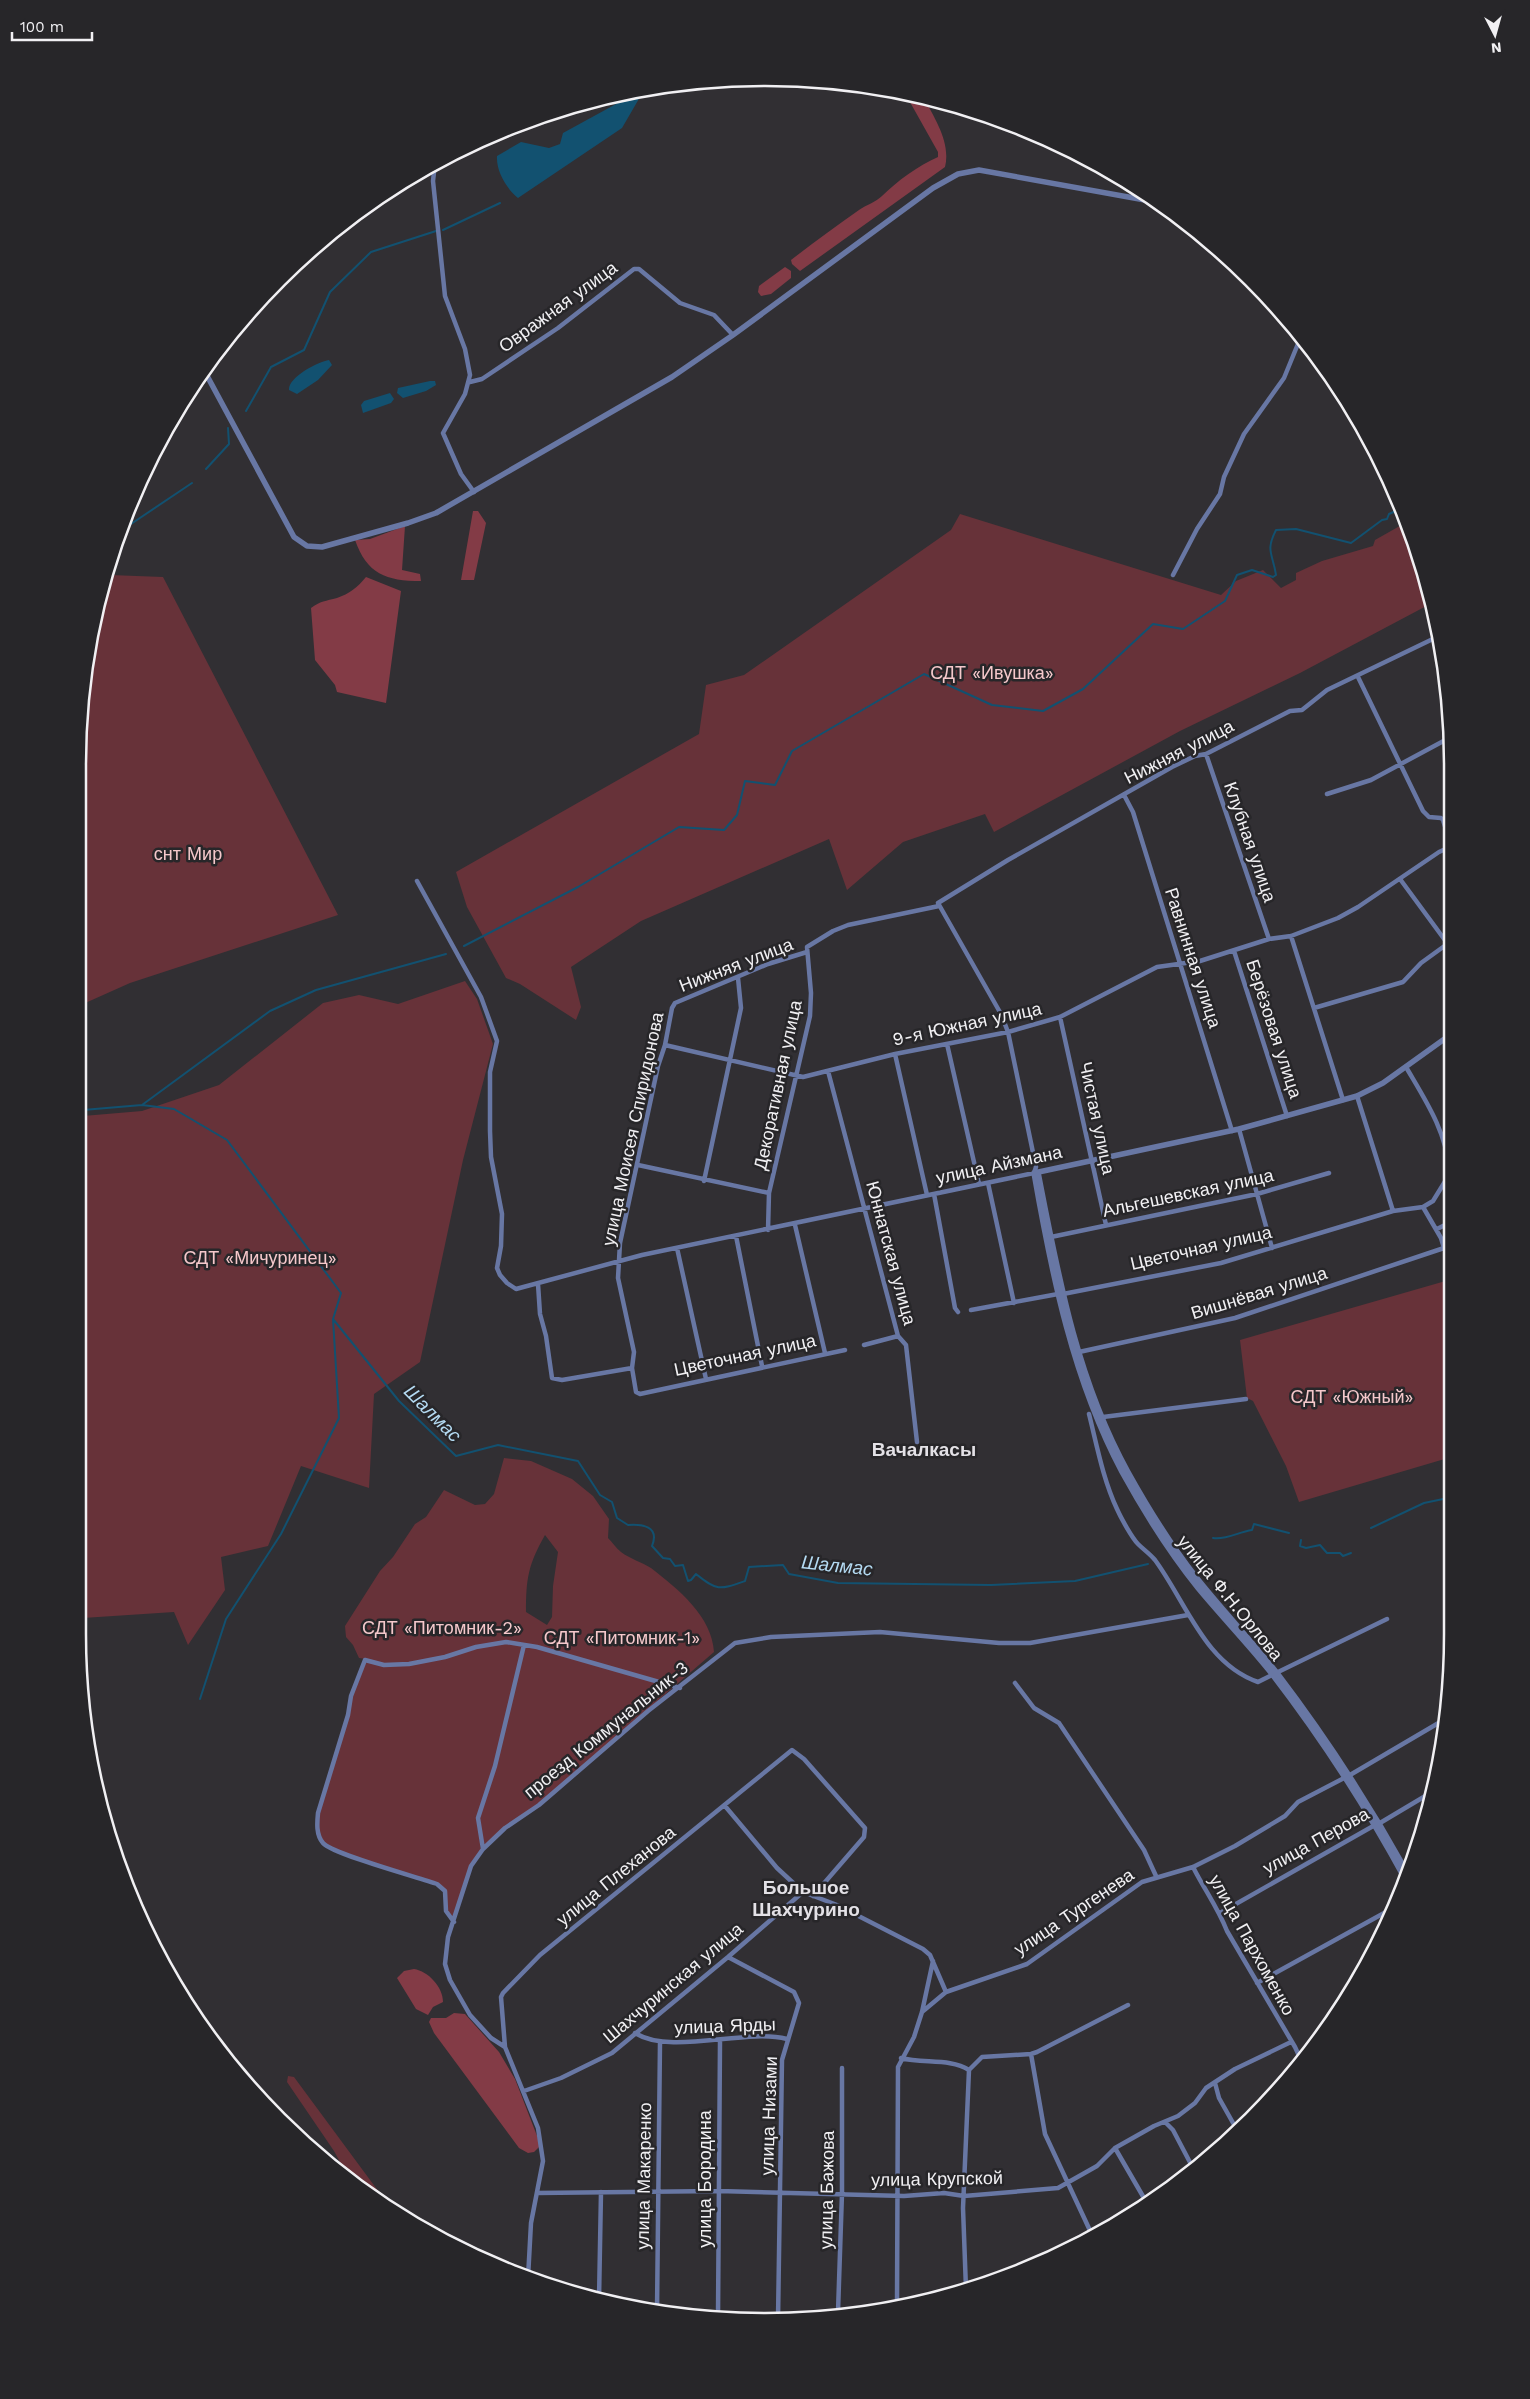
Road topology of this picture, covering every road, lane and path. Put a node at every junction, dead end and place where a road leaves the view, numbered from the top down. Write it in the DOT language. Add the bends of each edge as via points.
graph roads {
  1 [pos="434,173"];
  2 [pos="1138,199"];
  3 [pos="733,335"];
  4 [pos="1297,345"];
  5 [pos="208,378"];
  6 [pos="470,382"];
  7 [pos="474,492"];
  8 [pos="1173,575"];
  9 [pos="1432,640"];
  10 [pos="1358,677"];
  11 [pos="1443,741"];
  12 [pos="1206,754"];
  13 [pos="1401,763"];
  14 [pos="1327,794"];
  15 [pos="1124,795"];
  16 [pos="1444,823"];
  17 [pos="1444,850"];
  18 [pos="1400,879"];
  19 [pos="417,881"];
  20 [pos="939,905"];
  21 [pos="1291,936"];
  22 [pos="1444,937"];
  23 [pos="1269,939"];
  24 [pos="1444,947"];
  25 [pos="807,949"];
  26 [pos="1234,951"];
  27 [pos="1180,965"];
  28 [pos="738,978"];
  29 [pos="675,1003"];
  30 [pos="1314,1008"];
  31 [pos="1060,1017"];
  32 [pos="1008,1032"];
  33 [pos="1444,1040"];
  34 [pos="947,1044"];
  35 [pos="665,1046"];
  36 [pos="895,1054"];
  37 [pos="732,1059"];
  38 [pos="1406,1067"];
  39 [pos="828,1072"];
  40 [pos="796,1076"];
  41 [pos="1357,1096"];
  42 [pos="1343,1100"];
  43 [pos="1287,1116"];
  44 [pos="1235,1130"];
  45 [pos="1444,1144"];
  46 [pos="1092,1160"];
  47 [pos="638,1165"];
  48 [pos="1036,1171"];
  49 [pos="1329,1173"];
  50 [pos="704,1181"];
  51 [pos="988,1182"];
  52 [pos="1444,1183"];
  53 [pos="980,1184"];
  54 [pos="769,1194"];
  55 [pos="934,1194"];
  56 [pos="1257,1194"];
  57 [pos="927,1195"];
  58 [pos="1423,1207"];
  59 [pos="865,1208"];
  60 [pos="1393,1211"];
  61 [pos="795,1225"];
  62 [pos="1106,1225"];
  63 [pos="1444,1226"];
  64 [pos="1437,1229"];
  65 [pos="768,1230"];
  66 [pos="736,1236"];
  67 [pos="1051,1237"];
  68 [pos="1444,1245"];
  69 [pos="677,1248"];
  70 [pos="1272,1248"];
  71 [pos="1444,1250"];
  72 [pos="620,1260"];
  73 [pos="538,1284"];
  74 [pos="1060,1294"];
  75 [pos="1014,1303"];
  76 [pos="971,1310"];
  77 [pos="958,1312"];
  78 [pos="898,1336"];
  79 [pos="864,1345"];
  80 [pos="846,1350"];
  81 [pos="1079,1352"];
  82 [pos="825,1353"];
  83 [pos="762,1366"];
  84 [pos="632,1368"];
  85 [pos="706,1379"];
  86 [pos="652,1392"];
  87 [pos="1246,1400"];
  88 [pos="1095,1412"];
  89 [pos="1101,1418"];
  90 [pos="917,1442"];
  91 [pos="1188,1615"];
  92 [pos="1387,1620"];
  93 [pos="524,1645"];
  94 [pos="1274,1674"];
  95 [pos="1015,1683"];
  96 [pos="680,1688"];
  97 [pos="1438,1723"];
  98 [pos="1348,1776"];
  99 [pos="1424,1798"];
  100 [pos="725,1806"];
  101 [pos="1378,1824"];
  102 [pos="484,1849"];
  103 [pos="1403,1865"];
  104 [pos="1193,1866"];
  105 [pos="1401,1870"];
  106 [pos="1156,1876"];
  107 [pos="803,1892"];
  108 [pos="813,1896"];
  109 [pos="1384,1912"];
  110 [pos="1220,1913"];
  111 [pos="454,1922"];
  112 [pos="728,1957"];
  113 [pos="933,1961"];
  114 [pos="1257,1983"];
  115 [pos="946,1992"];
  116 [pos="1128,2005"];
  117 [pos="922,2012"];
  118 [pos="635,2033"];
  119 [pos="787,2039"];
  120 [pos="720,2041"];
  121 [pos="660,2042"];
  122 [pos="1291,2042"];
  123 [pos="505,2047"];
  124 [pos="1031,2054"];
  125 [pos="1298,2054"];
  126 [pos="902,2058"];
  127 [pos="842,2068"];
  128 [pos="969,2070"];
  129 [pos="1215,2083"];
  130 [pos="524,2091"];
  131 [pos="1165,2122"];
  132 [pos="1234,2124"];
  133 [pos="1115,2148"];
  134 [pos="1190,2162"];
  135 [pos="1068,2183"];
  136 [pos="719,2191"];
  137 [pos="537,2192"];
  138 [pos="601,2192"];
  139 [pos="657,2192"];
  140 [pos="780,2192"];
  141 [pos="842,2194"];
  142 [pos="898,2196"];
  143 [pos="964,2196"];
  144 [pos="1143,2197"];
  145 [pos="1090,2230"];
  146 [pos="528,2270"];
  147 [pos="966,2282"];
  148 [pos="599,2292"];
  149 [pos="896,2300"];
  150 [pos="657,2304"];
  151 [pos="838,2308"];
  152 [pos="718,2311"];
  153 [pos="778,2312"];
  1 -- 6 [label="street" via="445,296 466,349"];
  2 -- 3 [label="street" via="980,170 958,174 933,188"];
  3 -- 6 [label="street, Овражная улица" via="714,315 680,303 640,269 634,269 558,328 482,378"];
  3 -- 7 [label="street" via="672,377"];
  4 -- 8 [label="street" via="1284,378 1244,434 1224,476 1220,494"];
  5 -- 7 [label="street" via="294,537 307,546 322,547 408,523 436,513"];
  6 -- 7 [label="street" via="442,433 461,474"];
  9 -- 10 [label="street, Нижняя улица"];
  10 -- 12 [label="street, Нижняя улица" via="1320,694 1302,710 1290,711"];
  10 -- 13 [label="street"];
  11 -- 13 [label="street"];
  12 -- 15 [label="street, Нижняя улица" via="1172,767"];
  12 -- 23 [label="street, Клубная улица"];
  13 -- 14 [label="street" via="1359,785"];
  13 -- 16 [label="street" via="1423,811 1429,818 1441,818"];
  15 -- 20 [label="street, Нижняя улица" via="1008,860"];
  15 -- 27 [label="street, Равнинная улица" via="1133,812"];
  17 -- 18 [label="street, 9-я Южная улица"];
  18 -- 21 [label="street, 9-я Южная улица" via="1348,913"];
  18 -- 22 [label="street"];
  19 -- 73 [label="street, улица Айзмана" via="481,997 497,1041 490,1072 491,1157 502,1214 497,1268 516,1289"];
  20 -- 25 [label="street, Нижняя улица" via="848,925"];
  20 -- 32 [label="street"];
  21 -- 23 [label="street, 9-я Южная улица"];
  21 -- 30 [label="street"];
  23 -- 26 [label="street, 9-я Южная улица"];
  24 -- 30 [label="street" via="1421,963 1403,982"];
  25 -- 28 [label="street, Нижняя улица"];
  25 -- 40 [label="street, Декоративная улица" via="812,1008"];
  26 -- 27 [label="street, 9-я Южная улица"];
  26 -- 43 [label="street, Берёзовая улица"];
  27 -- 31 [label="street, 9-я Южная улица" via="1151,968"];
  27 -- 44 [label="street, Равнинная улица"];
  28 -- 29 [label="street, Нижняя улица"];
  28 -- 37 [label="street" via="741,1008"];
  29 -- 35 [label="street, улица Моисея Спиридонова"];
  30 -- 42 [label="street"];
  31 -- 32 [label="street, 9-я Южная улица"];
  31 -- 46 [label="street, Чистая улица"];
  32 -- 34 [label="street, 9-я Южная улица"];
  32 -- 48 [label="street"];
  33 -- 38 [label="street, улица Айзмана"];
  34 -- 36 [label="street, 9-я Южная улица"];
  34 -- 53 [label="street"];
  35 -- 37 [label="street, 9-я Южная улица"];
  35 -- 47 [label="street, улица Моисея Спиридонова"];
  36 -- 39 [label="street, 9-я Южная улица"];
  36 -- 57 [label="street"];
  37 -- 40 [label="street, 9-я Южная улица"];
  37 -- 50 [label="street"];
  38 -- 41 [label="street, улица Айзмана"];
  38 -- 45 [label="street" via="1432,1112"];
  39 -- 40 [label="street, 9-я Южная улица"];
  39 -- 59 [label="street, Юннатская улица"];
  40 -- 54 [label="street, Декоративная улица"];
  41 -- 42 [label="street, улица Айзмана"];
  41 -- 60 [label="street"];
  42 -- 43 [label="street, улица Айзмана"];
  43 -- 44 [label="street, улица Айзмана"];
  44 -- 46 [label="street, улица Айзмана"];
  44 -- 56 [label="street, Равнинная улица"];
  46 -- 48 [label="street, улица Айзмана"];
  46 -- 62 [label="street, Чистая улица"];
  47 -- 50 [label="street"];
  47 -- 72 [label="street, улица Моисея Спиридонова" via="620,1243"];
  48 -- 51 [label="street, улица Айзмана"];
  48 -- 67 [label="street, улица Ф.Н.Орлова"];
  48 -- 74 [label="street, улица Ф.Н.Орлова"];
  49 -- 56 [label="street, Альгешевская улица"];
  50 -- 54 [label="street"];
  51 -- 53 [label="street, улица Айзмана"];
  51 -- 75 [label="street"];
  52 -- 58 [label="street" via="1433,1201"];
  53 -- 55 [label="street, улица Айзмана"];
  54 -- 65 [label="street, Декоративная улица"];
  55 -- 57 [label="street, улица Айзмана"];
  55 -- 77 [label="street"];
  56 -- 62 [label="street, Альгешевская улица"];
  56 -- 70 [label="street, Равнинная улица"];
  57 -- 59 [label="street, улица Айзмана"];
  58 -- 60 [label="street, Цветочная улица"];
  58 -- 64 [label="street"];
  59 -- 61 [label="street, улица Айзмана"];
  59 -- 78 [label="street, Юннатская улица"];
  60 -- 70 [label="street, Цветочная улица"];
  61 -- 65 [label="street, улица Айзмана"];
  61 -- 82 [label="street"];
  62 -- 67 [label="street, Альгешевская улица"];
  63 -- 64 [label="street"];
  64 -- 68 [label="street"];
  65 -- 66 [label="street, улица Айзмана"];
  66 -- 69 [label="street, улица Айзмана"];
  66 -- 83 [label="street"];
  67 -- 74 [label="street, улица Ф.Н.Орлова"];
  69 -- 72 [label="street, улица Айзмана"];
  69 -- 85 [label="street"];
  70 -- 74 [label="street, Цветочная улица" via="1221,1263"];
  71 -- 81 [label="street, Вишнёвая улица" via="1235,1318"];
  72 -- 73 [label="street, улица Айзмана"];
  72 -- 84 [label="street, улица Моисея Спиридонова" via="618,1278 634,1352"];
  73 -- 84 [label="street" via="552,1378 562,1380"];
  74 -- 75 [label="street, Цветочная улица"];
  74 -- 81 [label="street, улица Ф.Н.Орлова"];
  74 -- 88 [label="street, улица Ф.Н.Орлова" via="1074,1354"];
  75 -- 76 [label="street, Цветочная улица"];
  78 -- 79 [label="street"];
  78 -- 90 [label="street, Юннатская улица" via="906,1345"];
  80 -- 82 [label="street, Цветочная улица"];
  81 -- 88 [label="street, улица Ф.Н.Орлова"];
  82 -- 83 [label="street, Цветочная улица"];
  83 -- 85 [label="street, Цветочная улица"];
  84 -- 86 [label="street, улица Моисея Спиридонова" via="636,1392"];
  85 -- 86 [label="street, Цветочная улица"];
  87 -- 89 [label="street"];
  88 -- 89 [label="street, улица Ф.Н.Орлова"];
  88 -- 91 [label="street" via="1104,1473 1118,1511 1138,1544 1155,1561"];
  89 -- 94 [label="street, улица Ф.Н.Орлова" via="1128,1472 1164,1530"];
  91 -- 94 [label="street" via="1210,1646 1233,1669 1258,1682"];
  91 -- 96 [label="street, проезд Коммунальник-3" via="1030,1643 880,1632 742,1641 728,1647"];
  92 -- 94 [label="street"];
  93 -- 96 [label="street"];
  93 -- 102 [label="street" via="495,1766 478,1818"];
  93 -- 111 [label="street" via="506,1642 392,1666 365,1660 351,1696 318,1813 317,1824 324,1844 342,1855 437,1884 445,1891 446,1911"];
  94 -- 98 [label="street, улица Ф.Н.Орлова"];
  95 -- 106 [label="street" via="1034,1708 1059,1723 1144,1850"];
  96 -- 102 [label="street, проезд Коммунальник-3" via="648,1711 539,1805 505,1828"];
  97 -- 98 [label="street, улица Тургенева"];
  98 -- 101 [label="street, улица Ф.Н.Орлова"];
  98 -- 104 [label="street, улица Тургенева" via="1298,1802 1277,1821"];
  99 -- 101 [label="street, улица Перова"];
  100 -- 107 [label="street" via="777,1868"];
  100 -- 108 [label="street, улица Плеханова" via="792,1750 804,1759 865,1828 864,1837"];
  100 -- 123 [label="street, улица Плеханова" via="540,1955 518,1977 501,1997"];
  101 -- 103 [label="street, улица Ф.Н.Орлова"];
  101 -- 105 [label="street, улица Ф.Н.Орлова"];
  101 -- 110 [label="street, улица Перова"];
  102 -- 111 [label="street, проезд Коммунальник-3" via="471,1866"];
  104 -- 106 [label="street, улица Тургенева"];
  104 -- 110 [label="street, улица Пархоменко" via="1213,1906"];
  106 -- 115 [label="street, улица Тургенева" via="1127,1892 1027,1964"];
  107 -- 108 [label="street"];
  107 -- 112 [label="street, Шахчуринская улица"];
  108 -- 113 [label="street" via="916,1944"];
  109 -- 114 [label="street"];
  110 -- 114 [label="street, улица Пархоменко"];
  111 -- 123 [label="street, проезд Коммунальник-3" via="444,1956 450,1980 470,2015 491,2038"];
  112 -- 118 [label="street, Шахчуринская улица"];
  112 -- 119 [label="street, улица Низами" via="785,1987 798,1998 797,2017"];
  113 -- 115 [label="street"];
  113 -- 117 [label="street"];
  114 -- 122 [label="street, улица Пархоменко"];
  115 -- 117 [label="street, улица Тургенева"];
  116 -- 124 [label="street"];
  117 -- 126 [label="street" via="914,2037"];
  118 -- 121 [label="street, улица Ярды"];
  118 -- 130 [label="street, Шахчуринская улица" via="603,2058"];
  119 -- 120 [label="street, улица Ярды" via="771,2036"];
  119 -- 140 [label="street, улица Низами" via="782,2060"];
  120 -- 121 [label="street, улица Ярды"];
  120 -- 136 [label="street, улица Бородина"];
  121 -- 139 [label="street, улица Макаренко"];
  122 -- 125 [label="street, улица Пархоменко"];
  122 -- 129 [label="street, улица Крупской" via="1235,2069"];
  123 -- 130 [label="street, проезд Коммунальник-3"];
  124 -- 128 [label="street" via="982,2057"];
  124 -- 135 [label="street" via="1042,2124"];
  126 -- 128 [label="street" via="954,2063"];
  126 -- 142 [label="street" via="898,2067"];
  127 -- 141 [label="street, улица Бажова"];
  128 -- 143 [label="street"];
  129 -- 131 [label="street, улица Крупской" via="1206,2088 1195,2103"];
  129 -- 132 [label="street" via="1219,2098"];
  130 -- 137 [label="street, проезд Коммунальник-3" via="542,2146"];
  131 -- 133 [label="street, улица Крупской"];
  131 -- 134 [label="street" via="1173,2130"];
  133 -- 135 [label="street, улица Крупской" via="1097,2166"];
  133 -- 144 [label="street"];
  135 -- 143 [label="street, улица Крупской" via="1058,2188"];
  135 -- 145 [label="street"];
  136 -- 139 [label="street, улица Крупской"];
  136 -- 140 [label="street, улица Крупской"];
  136 -- 152 [label="street, улица Бородина"];
  137 -- 138 [label="street, улица Крупской"];
  137 -- 146 [label="street, проезд Коммунальник-3" via="531,2223"];
  138 -- 139 [label="street, улица Крупской"];
  138 -- 148 [label="street"];
  139 -- 150 [label="street, улица Макаренко"];
  140 -- 141 [label="street, улица Крупской"];
  140 -- 153 [label="street, улица Низами"];
  141 -- 142 [label="street, улица Крупской"];
  141 -- 151 [label="street, улица Бажова"];
  142 -- 143 [label="street, улица Крупской" via="944,2193"];
  142 -- 149 [label="street"];
  143 -- 147 [label="street"];
}
